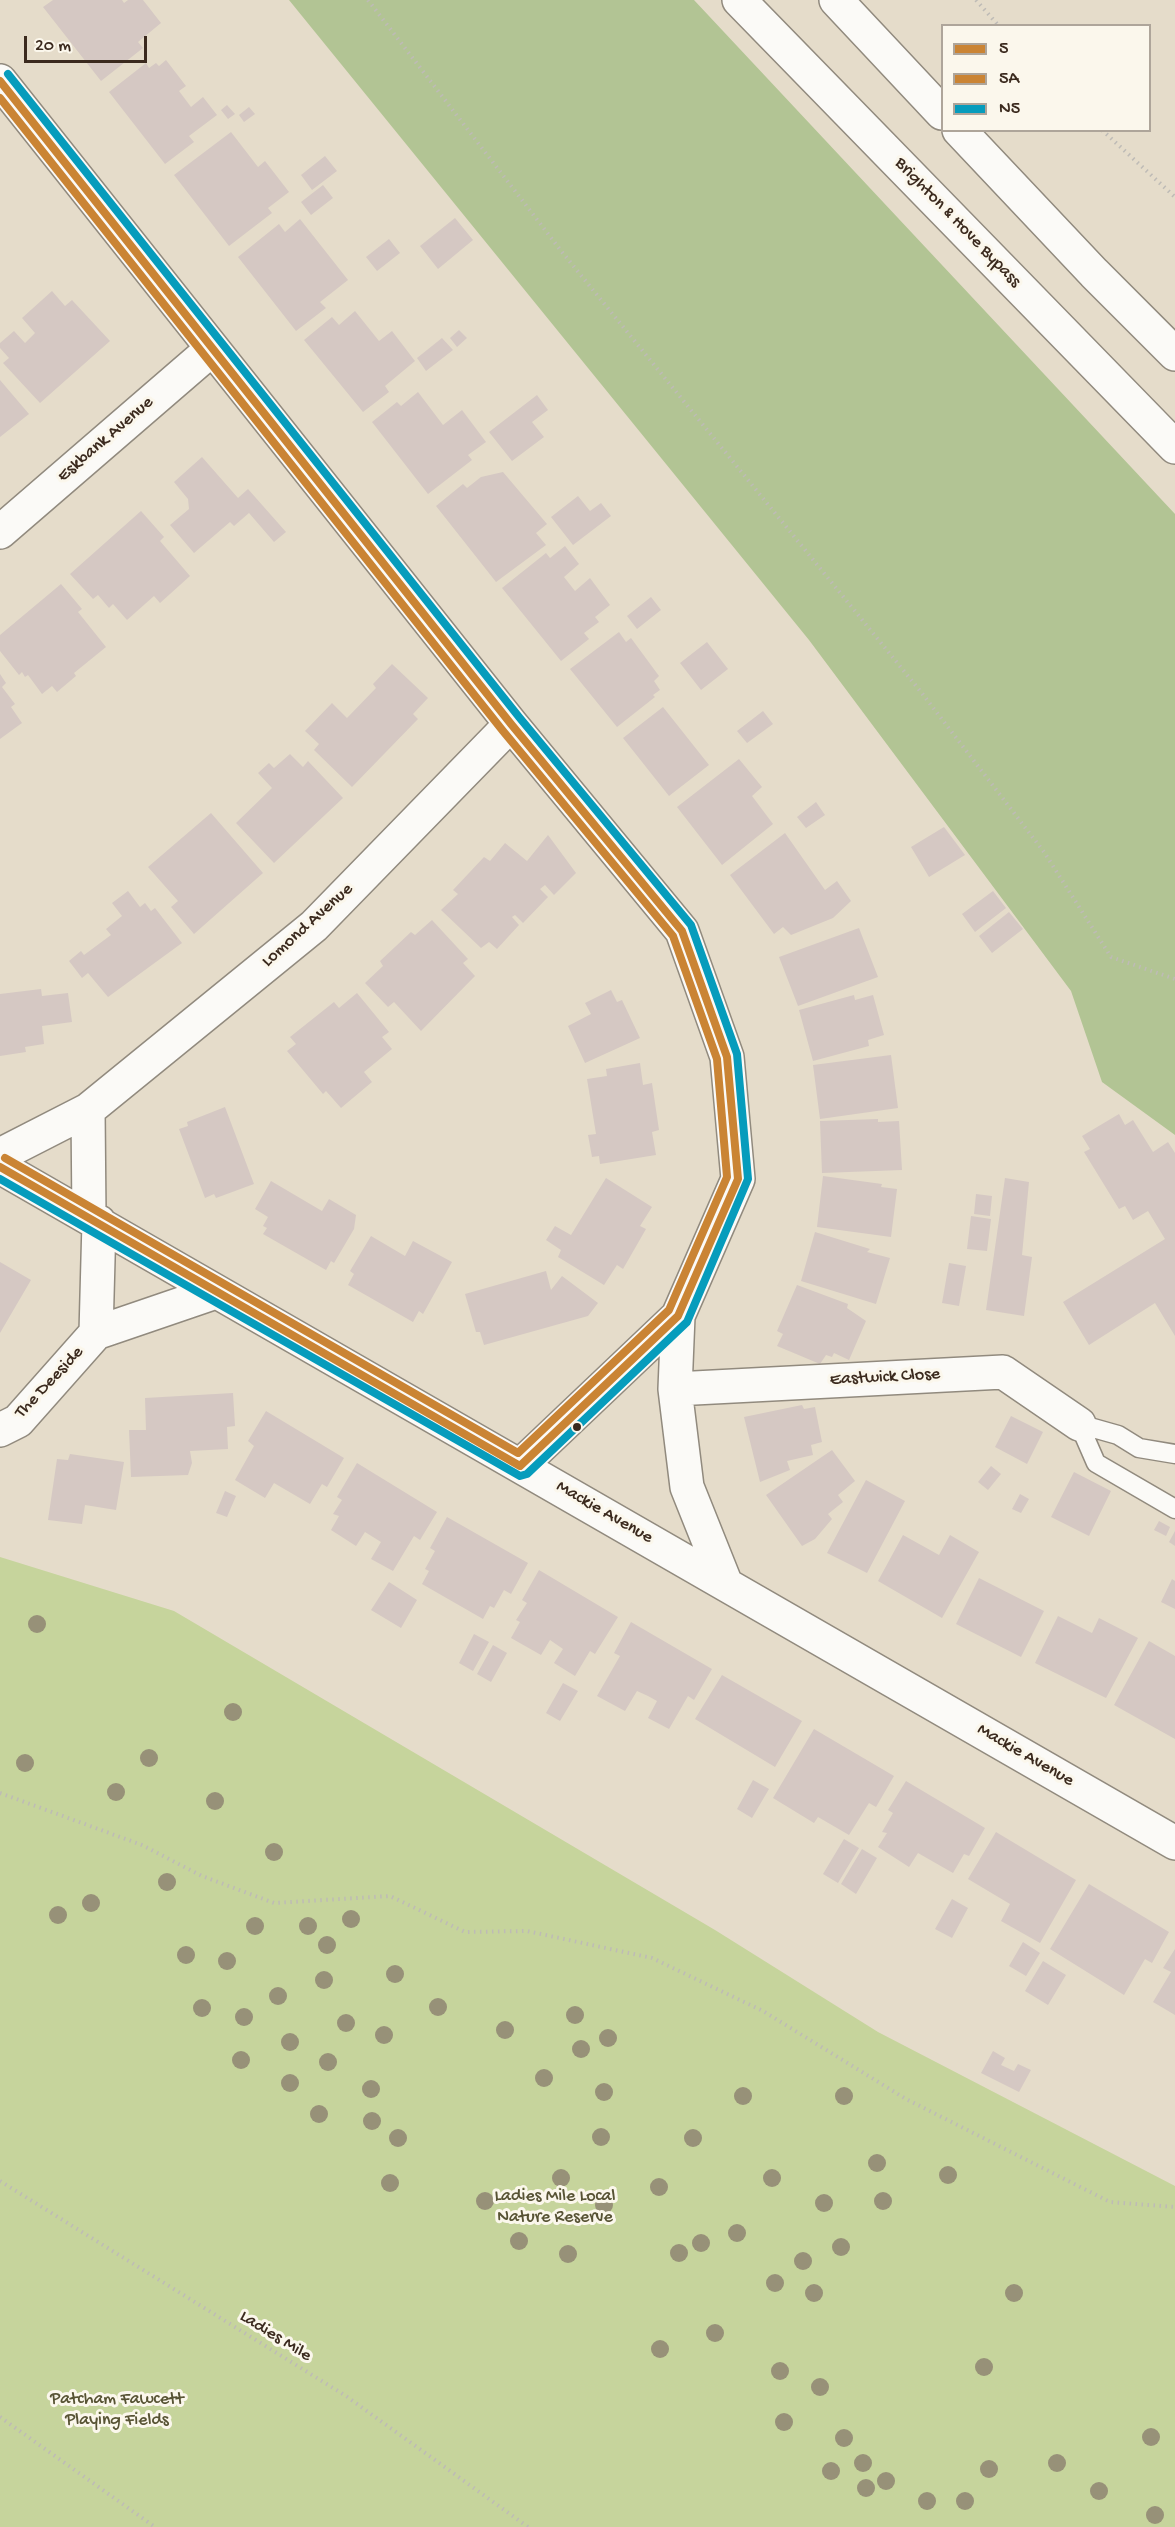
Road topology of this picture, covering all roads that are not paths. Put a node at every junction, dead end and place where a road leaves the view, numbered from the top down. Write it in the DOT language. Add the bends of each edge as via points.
graph roads {
  1 [pos="740,0"];
  2 [pos="836,0"];
  3 [pos="0,81"];
  4 [pos="941,112"];
  5 [pos="961,132"];
  6 [pos="212,349"];
  7 [pos="1175,354"];
  8 [pos="1175,447"];
  9 [pos="0,532"];
  10 [pos="511,724"];
  11 [pos="88,1110"];
  12 [pos="0,1155"];
  13 [pos="0,1167"];
  14 [pos="94,1219"];
  15 [pos="216,1292"];
  16 [pos="678,1316"];
  17 [pos="96,1333"];
  18 [pos="675,1389"];
  19 [pos="1079,1424"];
  20 [pos="0,1430"];
  21 [pos="1175,1454"];
  22 [pos="520,1466"];
  23 [pos="1175,1509"];
  24 [pos="725,1582"];
  25 [pos="1175,1843"];
  1 -- 8 [label="main road, Brighton & Hove Bypass"];
  2 -- 4 [label="main road"];
  3 -- 6 [label="main road"];
  5 -- 7 [label="main road"];
  6 -- 9 [label="main road, Eskbank Avenue"];
  6 -- 10 [label="main road"];
  10 -- 11 [label="main road, Lomond Avenue" via="314,926"];
  10 -- 16 [label="main road" via="682,930 727,1057 738,1179"];
  11 -- 12 [label="main road, Lomond Avenue"];
  11 -- 14 [label="main road"];
  13 -- 14 [label="main road, Mackie Avenue"];
  14 -- 15 [label="main road, Mackie Avenue"];
  14 -- 17 [label="main road, The Deeside"];
  15 -- 17 [label="main road, The Deeside"];
  15 -- 22 [label="main road, Mackie Avenue"];
  16 -- 18 [label="main road"];
  16 -- 22 [label="main road"];
  17 -- 20 [label="main road, The Deeside" via="18,1421"];
  18 -- 19 [label="main road, Eastwick Close" via="1003,1372"];
  18 -- 24 [label="main road" via="687,1487"];
  19 -- 21 [label="lane" via="1118,1435 1139,1448"];
  19 -- 23 [label="lane" via="1096,1463"];
  22 -- 24 [label="main road, Mackie Avenue"];
  24 -- 25 [label="main road, Mackie Avenue"];
}
